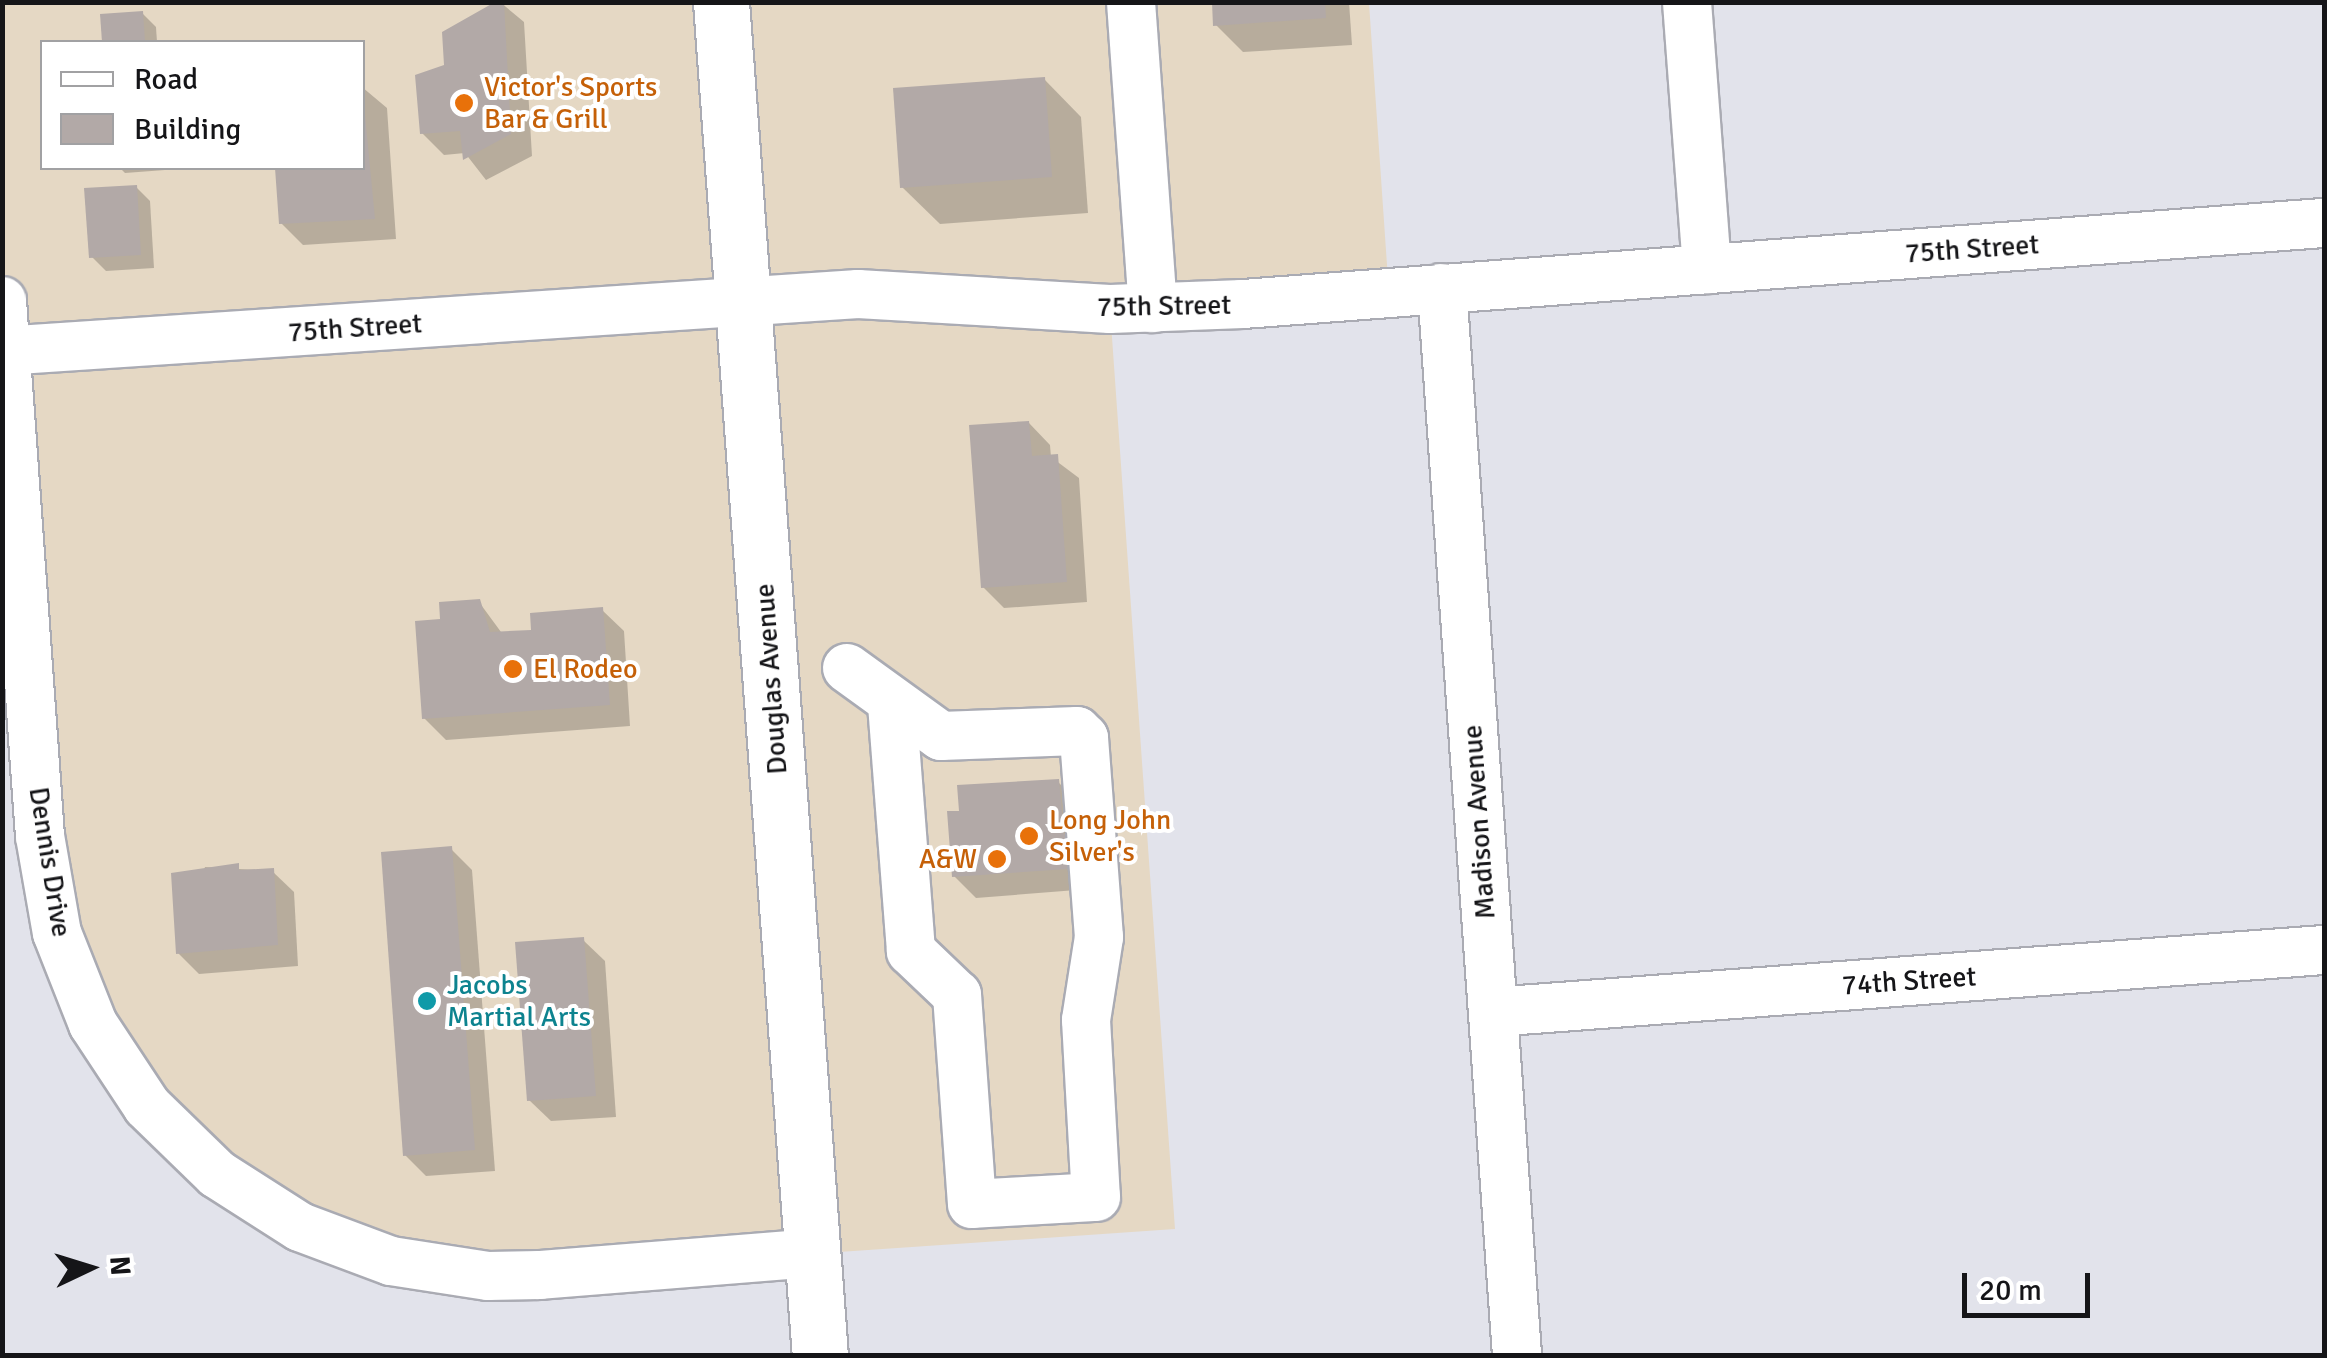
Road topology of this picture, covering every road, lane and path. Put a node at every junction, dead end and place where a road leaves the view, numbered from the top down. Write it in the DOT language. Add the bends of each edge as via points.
graph roads {
  1 [pos="721,2"];
  2 [pos="1131,2"];
  3 [pos="1687,2"];
  4 [pos="2324,223"];
  5 [pos="1707,268"];
  6 [pos="1442,288"];
  7 [pos="2,301"];
  8 [pos="744,302"];
  9 [pos="1153,308"];
  10 [pos="4,351"];
  11 [pos="847,668"];
  12 [pos="892,702"];
  13 [pos="2324,950"];
  14 [pos="1493,1012"];
  15 [pos="813,1253"];
  16 [pos="820,1356"];
  17 [pos="1517,1356"];
  1 -- 8 [label="main road, Douglas Avenue"];
  2 -- 9 [label="street"];
  3 -- 5 [label="street"];
  4 -- 5 [label="street, 75th Street"];
  5 -- 6 [label="street, 75th Street"];
  6 -- 9 [label="street, 75th Street"];
  6 -- 14 [label="street, Madison Avenue"];
  7 -- 10 [label="street, Dennis Drive"];
  8 -- 9 [label="street, 75th Street" via="858,294"];
  8 -- 10 [label="street, 75th Street"];
  8 -- 15 [label="main road, Douglas Avenue"];
  10 -- 15 [label="street, Dennis Drive" via="40,836 57,933 93,1024 147,1106 233,1185 300,1227 392,1262 540,1275"];
  11 -- 12 [label="street"];
  12 -- 12 [label="street" via="911,951 957,995 972,1204 1096,1197 1086,1020 1099,938 1084,738 1077,731 941,736"];
  13 -- 14 [label="street, 74th Street"];
  14 -- 17 [label="street, Madison Avenue"];
  15 -- 16 [label="main road, Douglas Avenue"];
}
